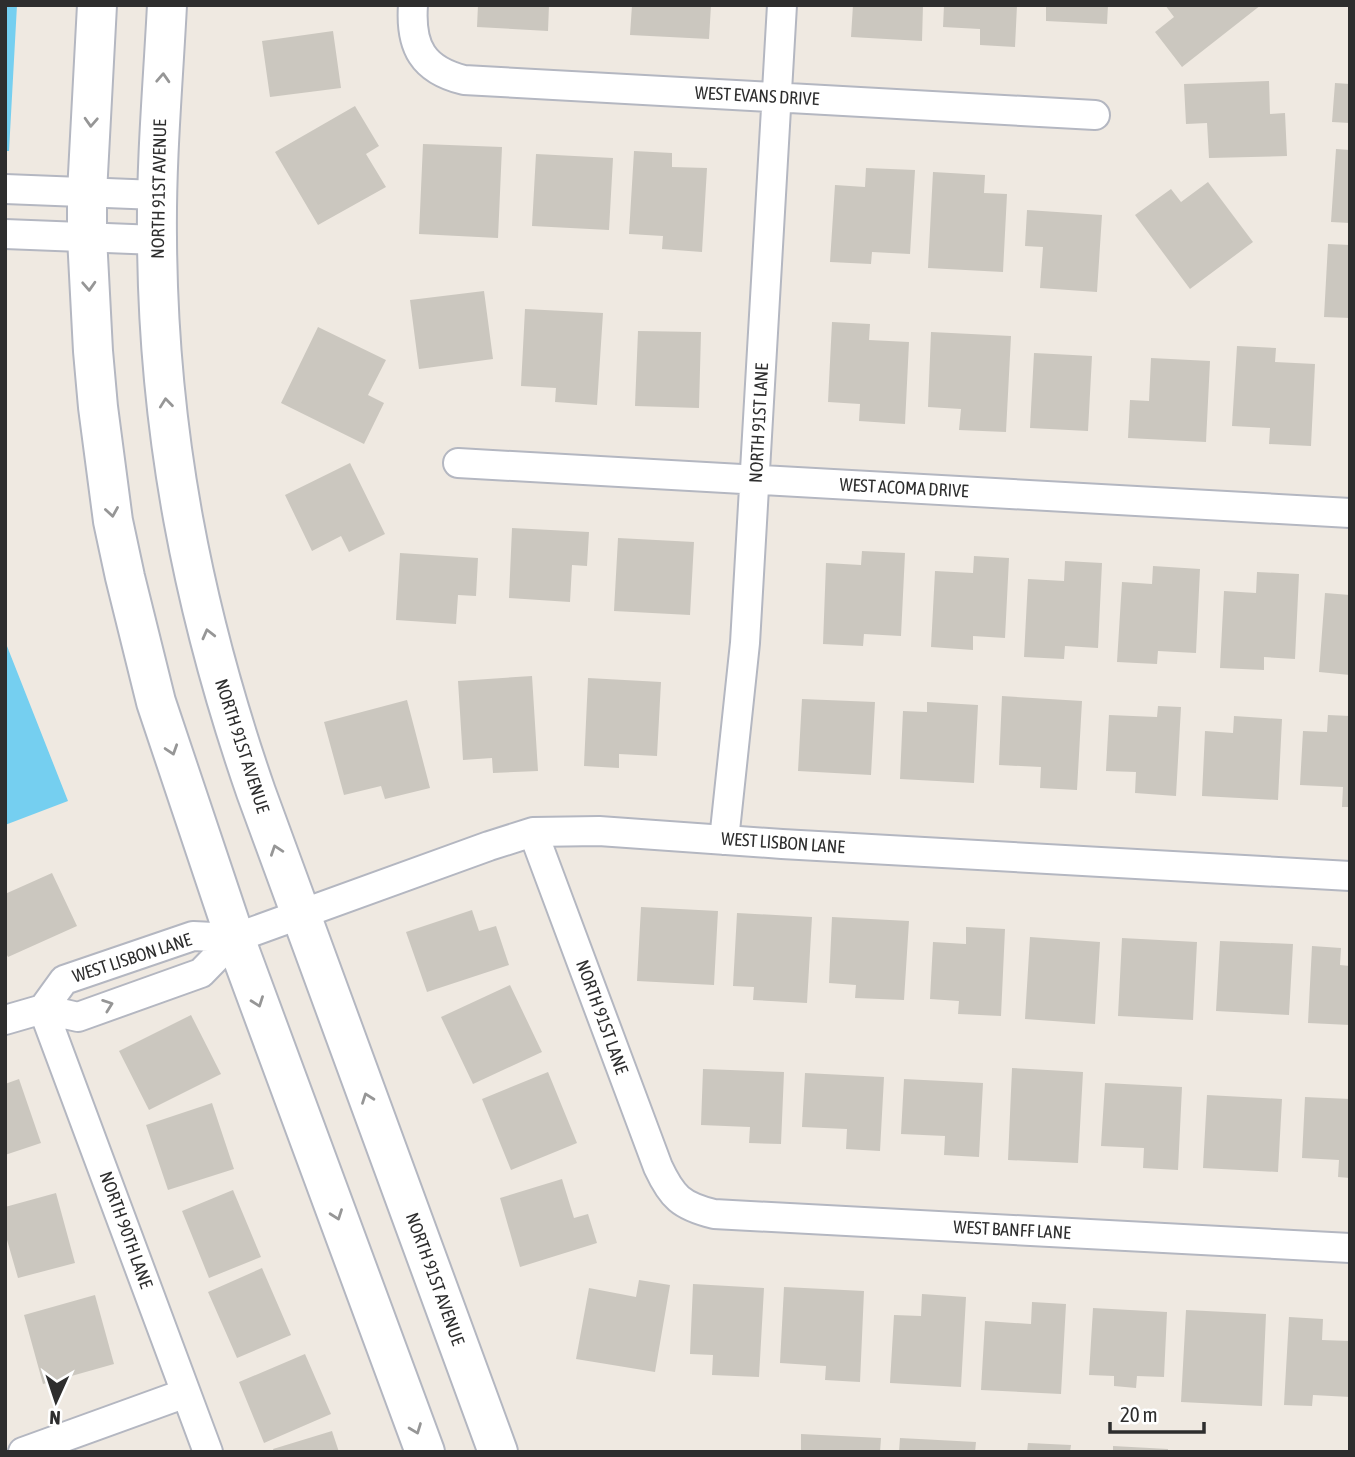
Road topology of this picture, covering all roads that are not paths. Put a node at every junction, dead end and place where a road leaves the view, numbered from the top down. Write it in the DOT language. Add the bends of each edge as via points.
graph roads {
  1 [pos="97,5"];
  2 [pos="167,5"];
  3 [pos="413,5"];
  4 [pos="782,5"];
  5 [pos="777,97"];
  6 [pos="1095,115"];
  7 [pos="5,188"];
  8 [pos="87,193"];
  9 [pos="157,195"];
  10 [pos="5,234"];
  11 [pos="87,237"];
  12 [pos="157,240"];
  13 [pos="458,463"];
  14 [pos="755,480"];
  15 [pos="1350,513"];
  16 [pos="533,832"];
  17 [pos="724,840"];
  18 [pos="1350,876"];
  19 [pos="299,915"];
  20 [pos="235,938"];
  21 [pos="43,1009"];
  22 [pos="5,1020"];
  23 [pos="678,1199"];
  24 [pos="1350,1248"];
  25 [pos="186,1393"];
  26 [pos="23,1452"];
  27 [pos="208,1452"];
  28 [pos="425,1452"];
  29 [pos="498,1452"];
  1 -- 8 [label="main road, one-way"];
  9 -- 2 [label="main road, NORTH 91ST AVENUE, one-way"];
  3 -- 5 [label="street, WEST EVANS DRIVE" via="417,47 424,59 434,69 464,80"];
  4 -- 5 [label="street, NORTH 91ST LANE"];
  5 -- 6 [label="street, WEST EVANS DRIVE"];
  5 -- 14 [label="street, NORTH 91ST LANE"];
  7 -- 8 [label="street"];
  8 -- 9 [label="street"];
  8 -- 11 [label="main road"];
  9 -- 12 [label="main road, NORTH 91ST AVENUE"];
  10 -- 11 [label="street"];
  11 -- 12 [label="street"];
  11 -- 20 [label="main road, one-way" via="99,418 125,577 156,702"];
  19 -- 12 [label="main road, NORTH 91ST AVENUE, one-way" via="220,683 192,569 165,397"];
  13 -- 14 [label="street, WEST ACOMA DRIVE"];
  14 -- 15 [label="street, WEST ACOMA DRIVE"];
  14 -- 17 [label="street, NORTH 91ST LANE" via="746,643"];
  16 -- 17 [label="street, WEST LISBON LANE" via="599,831"];
  16 -- 19 [label="street, WEST LISBON LANE"];
  16 -- 23 [label="street, NORTH 91ST LANE" via="658,1167"];
  17 -- 18 [label="street, WEST LISBON LANE"];
  19 -- 20 [label="street, WEST LISBON LANE"];
  29 -- 19 [label="main road, NORTH 91ST AVENUE, one-way"];
  20 -- 21 [label="street, WEST LISBON LANE" via="192,936 64,980"];
  21 -- 20 [label="street, WEST LISBON LANE, one-way" via="78,1017 201,972"];
  20 -- 28 [label="main road, one-way"];
  21 -- 22 [label="street, WEST LISBON LANE"];
  21 -- 25 [label="street, NORTH 90TH LANE"];
  23 -- 24 [label="street, WEST BANFF LANE" via="714,1214"];
  25 -- 26 [label="street"];
  25 -- 27 [label="street, NORTH 90TH LANE"];
}
